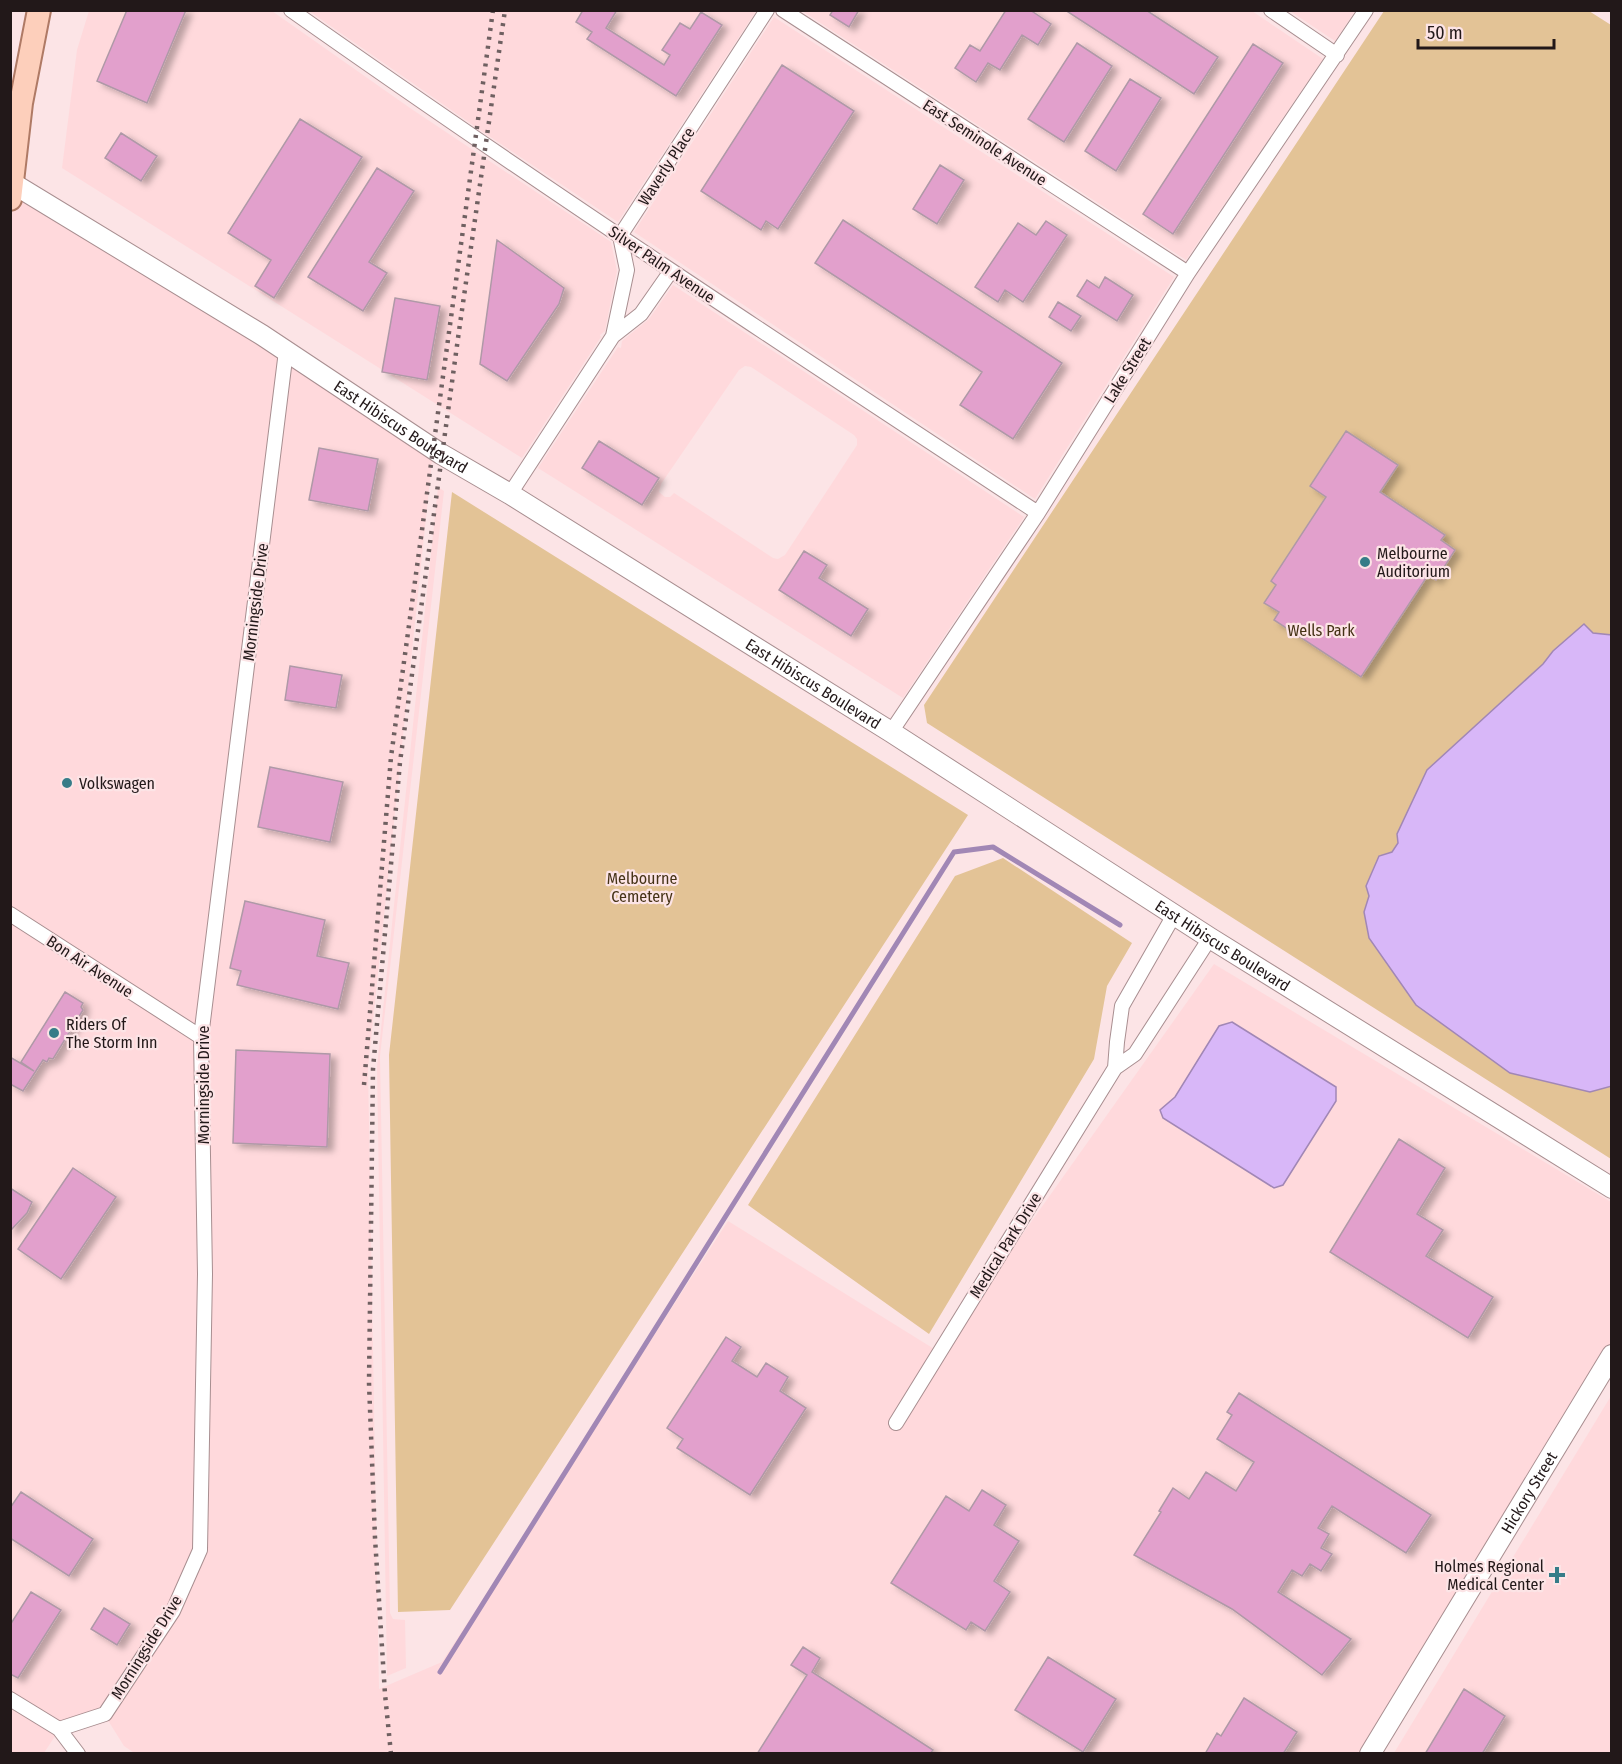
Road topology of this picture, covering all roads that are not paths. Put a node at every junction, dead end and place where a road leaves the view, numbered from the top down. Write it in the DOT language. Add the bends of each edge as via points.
graph roads {
  1 [pos="39,10"];
  2 [pos="291,10"];
  3 [pos="767,10"];
  4 [pos="783,10"];
  5 [pos="1271,10"];
  6 [pos="1366,10"];
  7 [pos="1337,55"];
  8 [pos="11,190"];
  9 [pos="620,236"];
  10 [pos="671,271"];
  11 [pos="1188,273"];
  12 [pos="614,336"];
  13 [pos="286,351"];
  14 [pos="510,494"];
  15 [pos="1038,513"];
  16 [pos="891,732"];
  17 [pos="10,914"];
  18 [pos="1174,915"];
  19 [pos="1210,938"];
  20 [pos="201,1037"];
  21 [pos="1115,1068"];
  22 [pos="1611,1188"];
  23 [pos="1611,1355"];
  24 [pos="896,1423"];
  25 [pos="10,1699"];
  26 [pos="59,1730"];
  27 [pos="78,1754"];
  28 [pos="1370,1754"];
  1 -- 8 [label="main road" via="23,91"];
  2 -- 9 [label="street, Silver Palm Avenue"];
  3 -- 9 [label="street, Waverly Place"];
  4 -- 11 [label="street, East Seminole Avenue"];
  5 -- 7 [label="street"];
  6 -- 7 [label="street, Lake Street"];
  7 -- 11 [label="street, Lake Street"];
  8 -- 13 [label="street, East Hibiscus Boulevard"];
  9 -- 10 [label="street, Silver Palm Avenue"];
  9 -- 12 [label="street" via="627,270"];
  10 -- 12 [label="street" via="641,314"];
  10 -- 15 [label="street, Silver Palm Avenue"];
  11 -- 15 [label="street, Lake Street"];
  12 -- 14 [label="street"];
  13 -- 14 [label="street, East Hibiscus Boulevard" via="441,454"];
  13 -- 20 [label="street, Morningside Drive"];
  14 -- 16 [label="street, East Hibiscus Boulevard"];
  15 -- 16 [label="street, Lake Street"];
  16 -- 18 [label="street, East Hibiscus Boulevard"];
  17 -- 20 [label="street, Bon Air Avenue"];
  18 -- 19 [label="street, East Hibiscus Boulevard"];
  18 -- 21 [label="street, Medical Park Drive" via="1122,1006"];
  19 -- 21 [label="street, Medical Park Drive" via="1135,1053"];
  19 -- 22 [label="street, East Hibiscus Boulevard"];
  20 -- 26 [label="street, Morningside Drive" via="204,1274 200,1550 172,1611 105,1714"];
  21 -- 24 [label="street, Medical Park Drive"];
  23 -- 28 [label="street, Hickory Street"];
  25 -- 26 [label="street"];
  26 -- 27 [label="street"];
}
